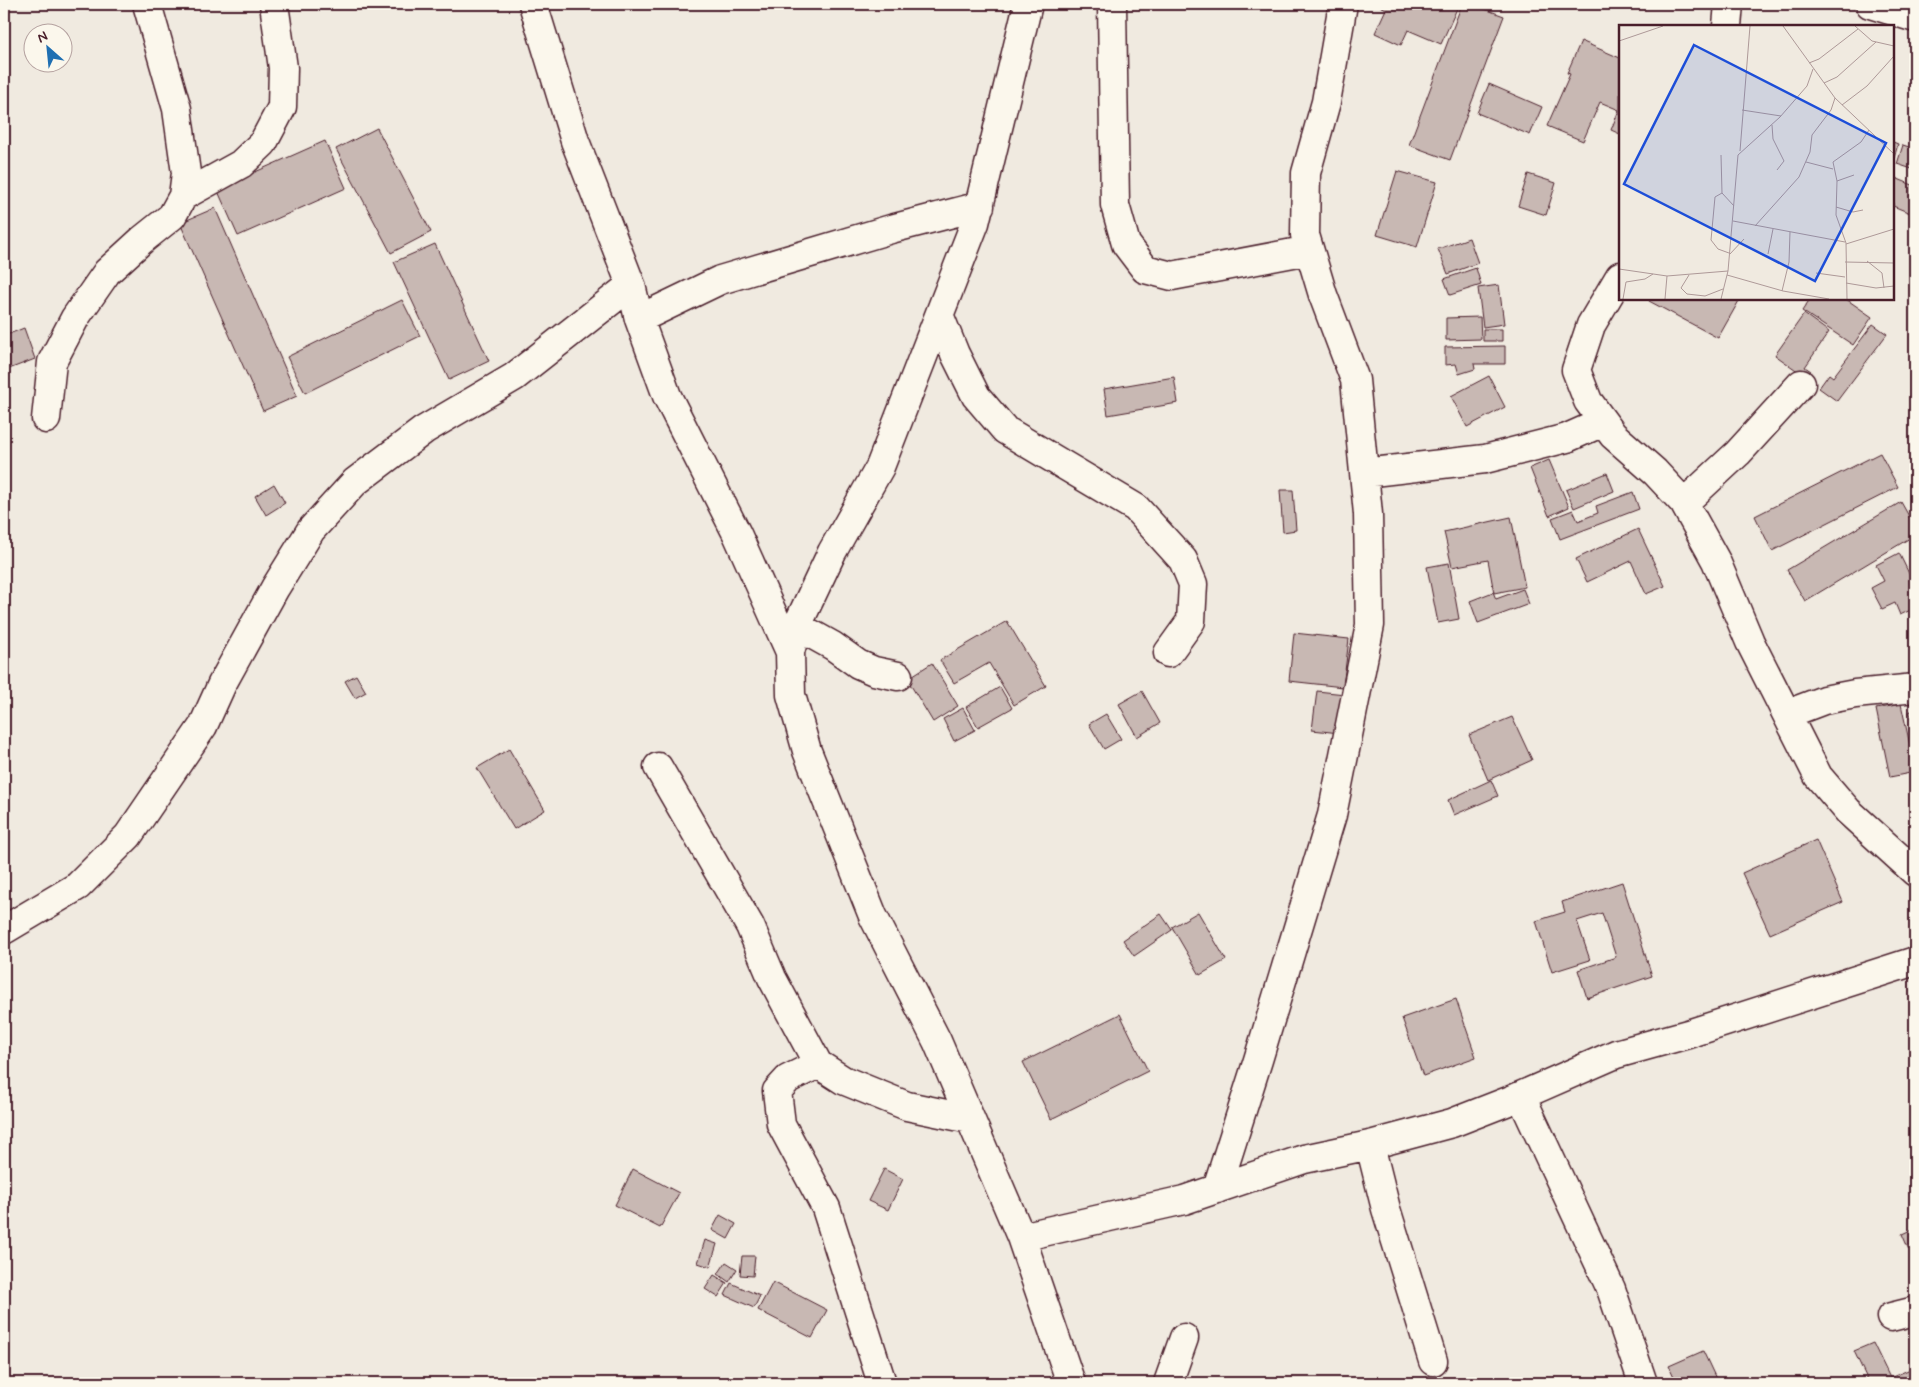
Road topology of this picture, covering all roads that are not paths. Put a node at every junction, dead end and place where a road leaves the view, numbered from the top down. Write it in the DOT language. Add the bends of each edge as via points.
graph roads {
  1 [pos="147,4"];
  2 [pos="274,4"];
  3 [pos="534,4"];
  4 [pos="1028,4"];
  5 [pos="1112,4"];
  6 [pos="1343,4"];
  7 [pos="1729,4"];
  8 [pos="1870,4"];
  9 [pos="1915,18"];
  10 [pos="1727,25"];
  11 [pos="183,196"];
  12 [pos="980,206"];
  13 [pos="1309,250"];
  14 [pos="1619,278"];
  15 [pos="631,285"];
  16 [pos="940,317"];
  17 [pos="640,319"];
  18 [pos="1801,384"];
  19 [pos="46,419"];
  20 [pos="1603,422"];
  21 [pos="1364,474"];
  22 [pos="1684,503"];
  23 [pos="797,626"];
  24 [pos="790,652"];
  25 [pos="1168,653"];
  26 [pos="898,676"];
  27 [pos="1915,688"];
  28 [pos="1787,714"];
  29 [pos="658,767"];
  30 [pos="1915,872"];
  31 [pos="4,930"];
  32 [pos="1915,961"];
  33 [pos="818,1064"];
  34 [pos="1521,1096"];
  35 [pos="970,1119"];
  36 [pos="1370,1145"];
  37 [pos="1217,1189"];
  38 [pos="1021,1237"];
  39 [pos="1184,1338"];
  40 [pos="1433,1361"];
  41 [pos="882,1383"];
  42 [pos="1071,1383"];
  43 [pos="1168,1383"];
  44 [pos="1643,1383"];
  1 -- 11 [label="main road" via="177,109 186,173"];
  2 -- 11 [label="main road" via="283,68 282,107 263,143 241,164"];
  3 -- 15 [label="main road" via="576,141"];
  4 -- 12 [label="main road"];
  5 -- 13 [label="main road" via="1115,205 1126,244 1145,269 1172,276"];
  6 -- 13 [label="main road" via="1326,102 1306,173 1305,236"];
  7 -- 10 [label="main road"];
  8 -- 9 [label="main road"];
  11 -- 19 [label="main road" via="172,216 107,272 75,318 52,362"];
  12 -- 16 [label="main road"];
  12 -- 17 [label="main road" via="720,280"];
  13 -- 21 [label="main road" via="1355,380"];
  14 -- 20 [label="main road" via="1591,325 1576,370 1588,401"];
  15 -- 17 [label="main road"];
  15 -- 31 [label="main road" via="514,377 424,430 355,482 311,530 275,588 202,726 128,836 78,886"];
  16 -- 23 [label="main road" via="880,467 832,552"];
  16 -- 25 [label="main road" via="976,396 1005,430 1136,508 1183,560 1193,584 1191,622"];
  17 -- 24 [label="main road" via="667,396 737,534"];
  18 -- 22 [label="main road" via="1745,447"];
  20 -- 21 [label="main road" via="1567,438 1486,459"];
  20 -- 22 [label="main road"];
  21 -- 37 [label="main road" via="1370,626 1332,815"];
  22 -- 28 [label="main road" via="1716,561 1750,642"];
  23 -- 24 [label="main road"];
  23 -- 26 [label="main road" via="834,646 858,664"];
  24 -- 35 [label="main road" via="791,694 807,751 874,916 937,1041"];
  27 -- 28 [label="main road" via="1824,700"];
  28 -- 30 [label="main road" via="1818,776 1848,811"];
  29 -- 33 [label="main road" via="750,926 772,978"];
  32 -- 34 [label="main road" via="1616,1054"];
  33 -- 35 [label="main road" via="843,1080 907,1106"];
  33 -- 41 [label="main road" via="788,1079 777,1091 781,1124 826,1208"];
  34 -- 36 [label="main road" via="1452,1123"];
  34 -- 44 [label="main road" via="1611,1289"];
  35 -- 38 [label="main road"];
  36 -- 37 [label="main road" via="1304,1159"];
  36 -- 40 [label="main road" via="1386,1209"];
  37 -- 38 [label="main road" via="1184,1200"];
  38 -- 42 [label="main road"];
  39 -- 43 [label="main road"];
}
